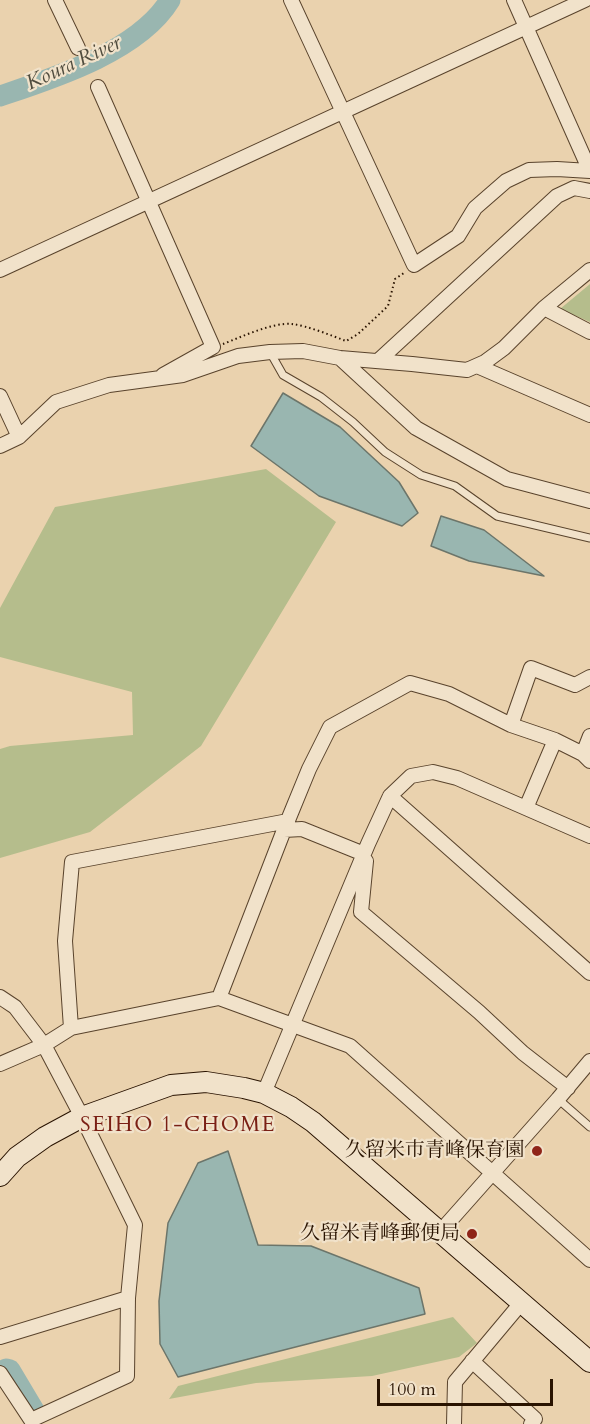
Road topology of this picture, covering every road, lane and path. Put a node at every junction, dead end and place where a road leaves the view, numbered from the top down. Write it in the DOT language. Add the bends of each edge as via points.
graph roads {
  1 [pos="55,0"];
  2 [pos="291,0"];
  3 [pos="514,0"];
  4 [pos="585,0"];
  5 [pos="526,27"];
  6 [pos="78,48"];
  7 [pos="98,87"];
  8 [pos="342,111"];
  9 [pos="590,171"];
  10 [pos="590,191"];
  11 [pos="148,203"];
  12 [pos="414,266"];
  13 [pos="0,270"];
  14 [pos="590,270"];
  15 [pos="544,308"];
  16 [pos="590,332"];
  17 [pos="213,347"];
  18 [pos="270,352"];
  19 [pos="340,358"];
  20 [pos="378,361"];
  21 [pos="477,366"];
  22 [pos="156,378"];
  23 [pos="0,396"];
  24 [pos="590,415"];
  25 [pos="19,437"];
  26 [pos="0,446"];
  27 [pos="590,501"];
  28 [pos="590,538"];
  29 [pos="590,677"];
  30 [pos="511,725"];
  31 [pos="590,736"];
  32 [pos="555,740"];
  33 [pos="586,758"];
  34 [pos="390,796"];
  35 [pos="526,808"];
  36 [pos="286,825"];
  37 [pos="590,836"];
  38 [pos="366,849"];
  39 [pos="590,973"];
  40 [pos="0,997"];
  41 [pos="219,998"];
  42 [pos="293,1024"];
  43 [pos="71,1028"];
  44 [pos="44,1045"];
  45 [pos="590,1061"];
  46 [pos="0,1064"];
  47 [pos="568,1088"];
  48 [pos="264,1093"];
  49 [pos="558,1099"];
  50 [pos="82,1117"];
  51 [pos="590,1128"];
  52 [pos="493,1172"];
  53 [pos="0,1176"];
  54 [pos="440,1232"];
  55 [pos="590,1260"];
  56 [pos="128,1298"];
  57 [pos="522,1302"];
  58 [pos="0,1337"];
  59 [pos="472,1361"];
  60 [pos="590,1362"];
  61 [pos="0,1373"];
  62 [pos="536,1422"];
  63 [pos="27,1423"];
  64 [pos="454,1424"];
  1 -- 6 [label="street"];
  2 -- 8 [label="street"];
  3 -- 5 [label="street"];
  4 -- 5 [label="street"];
  5 -- 8 [label="street"];
  5 -- 9 [label="street"];
  7 -- 11 [label="street"];
  8 -- 11 [label="street"];
  8 -- 12 [label="street"];
  9 -- 12 [label="street" via="529,170 507,181 475,208 458,236"];
  10 -- 20 [label="street" via="574,188 557,196"];
  11 -- 13 [label="street"];
  11 -- 17 [label="street"];
  12 -- 17 [label="path" via="395,279 388,306 346,341 291,324 263,328"];
  14 -- 15 [label="street"];
  15 -- 16 [label="street"];
  15 -- 21 [label="street" via="504,348"];
  17 -- 22 [label="street"];
  18 -- 19 [label="street" via="303,351"];
  18 -- 22 [label="street" via="238,356 183,375"];
  18 -- 28 [label="lane" via="283,375 321,397 385,452 421,475 455,486 497,516"];
  19 -- 20 [label="street"];
  19 -- 27 [label="street" via="416,428 507,479"];
  20 -- 21 [label="street" via="467,370"];
  21 -- 24 [label="street"];
  22 -- 25 [label="street" via="110,385 56,402"];
  23 -- 25 [label="street"];
  25 -- 26 [label="street"];
  29 -- 30 [label="street" via="575,685 531,668"];
  30 -- 32 [label="street"];
  30 -- 36 [label="street" via="449,694 410,683 330,727"];
  31 -- 33 [label="street"];
  32 -- 33 [label="street"];
  32 -- 35 [label="street"];
  34 -- 35 [label="street" via="411,776 433,772 457,778"];
  34 -- 38 [label="street"];
  34 -- 39 [label="street"];
  35 -- 37 [label="street"];
  36 -- 38 [label="street"];
  36 -- 41 [label="street"];
  36 -- 43 [label="street" via="72,862 65,941"];
  38 -- 42 [label="street"];
  38 -- 47 [label="street" via="361,912"];
  40 -- 44 [label="street" via="15,1007"];
  41 -- 42 [label="street"];
  41 -- 43 [label="street"];
  42 -- 48 [label="street"];
  42 -- 52 [label="street" via="350,1046"];
  43 -- 44 [label="street"];
  44 -- 46 [label="street"];
  44 -- 50 [label="street"];
  45 -- 47 [label="street"];
  47 -- 49 [label="street"];
  48 -- 50 [label="street" via="206,1082 171,1085"];
  48 -- 54 [label="street" via="314,1122"];
  49 -- 51 [label="lane"];
  49 -- 52 [label="street"];
  50 -- 53 [label="street" via="17,1157"];
  50 -- 56 [label="street" via="135,1225"];
  52 -- 54 [label="street"];
  52 -- 55 [label="street"];
  54 -- 57 [label="street"];
  56 -- 58 [label="street"];
  56 -- 63 [label="street" via="127,1376"];
  57 -- 59 [label="street"];
  57 -- 60 [label="street"];
  59 -- 62 [label="street"];
  59 -- 64 [label="street" via="455,1382"];
  61 -- 63 [label="street"];
}
